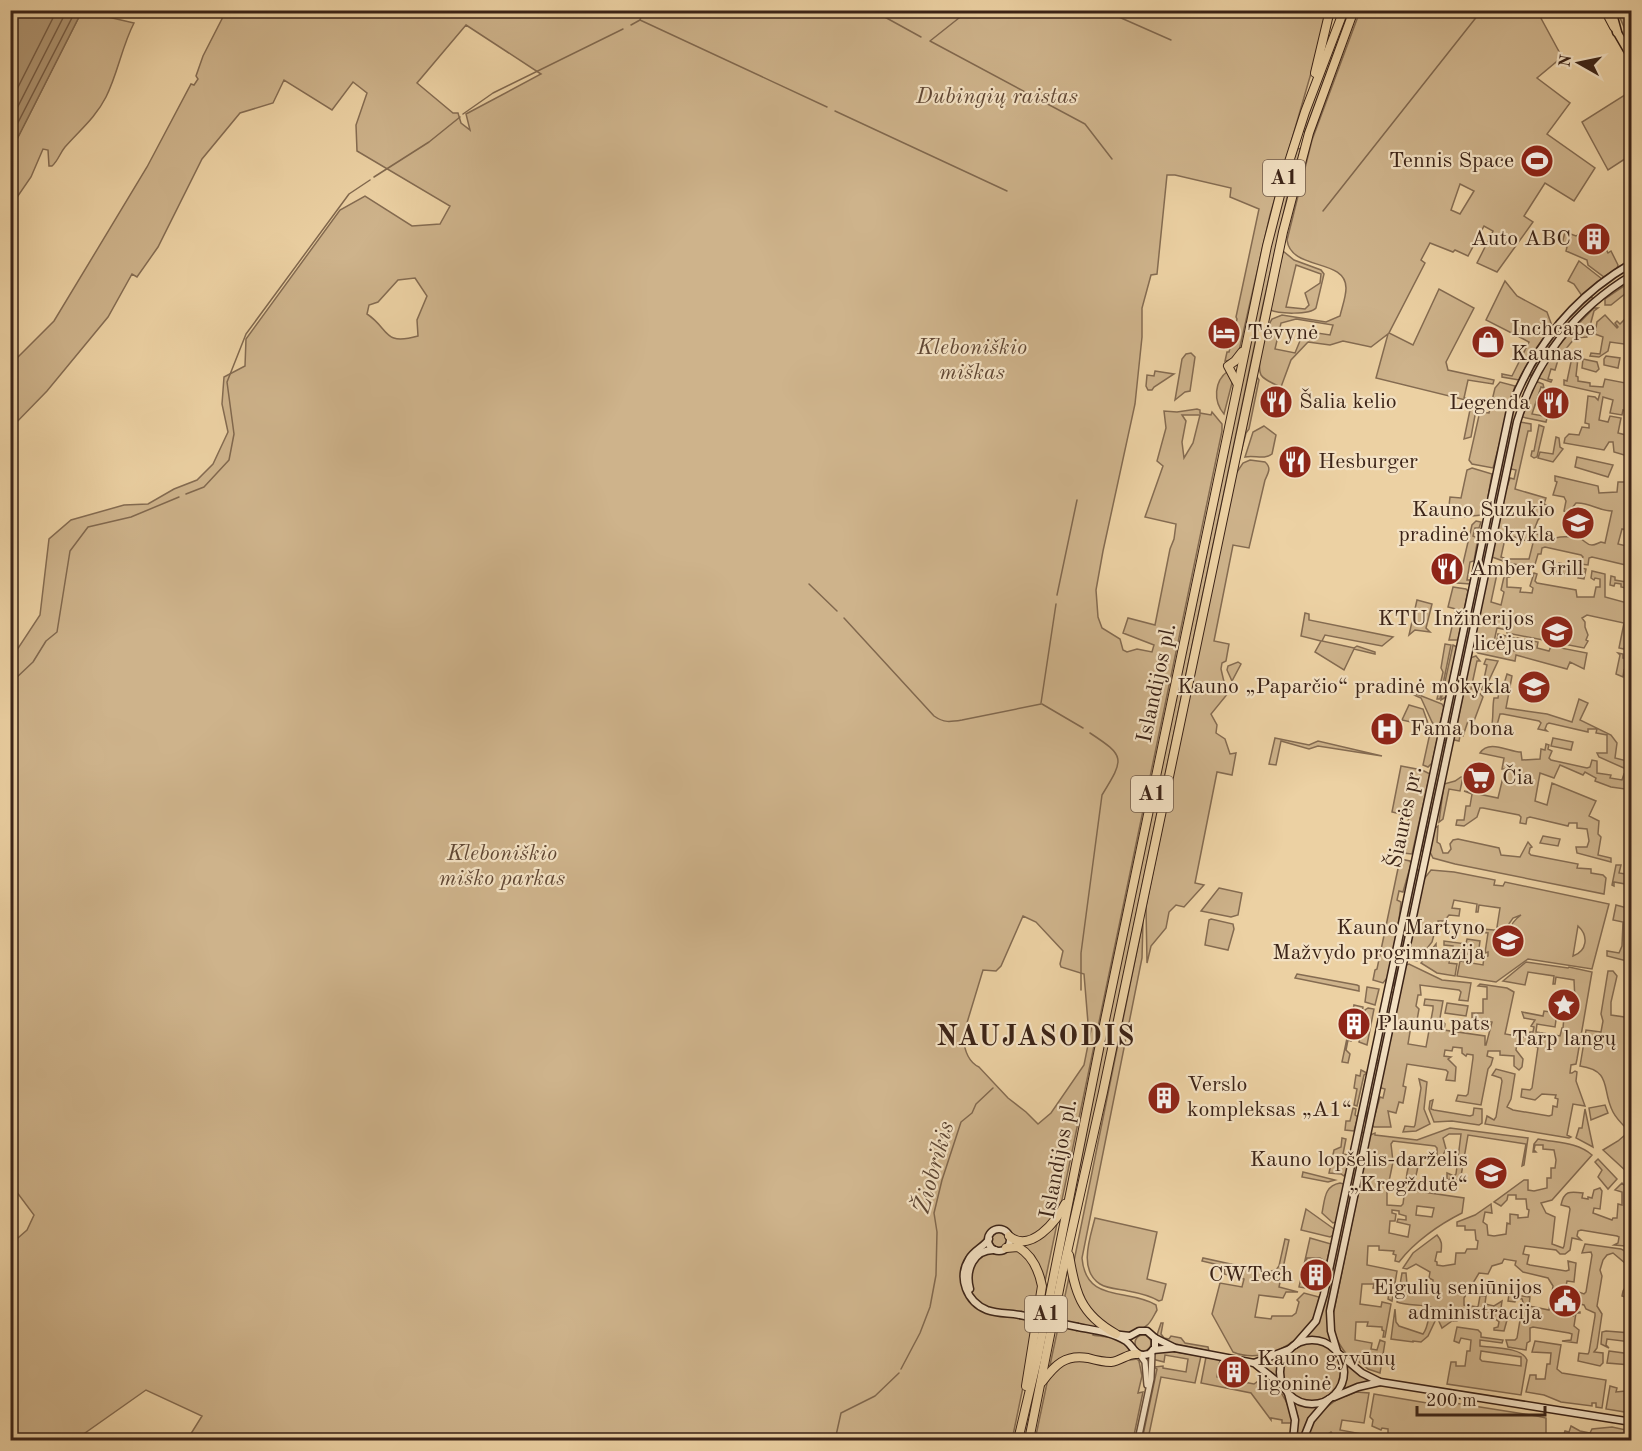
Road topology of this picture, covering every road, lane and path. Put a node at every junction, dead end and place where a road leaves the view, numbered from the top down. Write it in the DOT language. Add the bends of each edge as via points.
graph roads {
  1 [pos="1330,10"];
  2 [pos="1344,10"];
  3 [pos="1355,10"];
  4 [pos="1605,10"];
  5 [pos="1611,10"];
  6 [pos="1617,32"];
  7 [pos="1632,58"];
  8 [pos="1305,112"];
  9 [pos="1632,263"];
  10 [pos="1632,275"];
  11 [pos="1596,287"];
  12 [pos="1597,299"];
  13 [pos="1245,348"];
  14 [pos="1525,375"];
  15 [pos="1534,379"];
  16 [pos="1237,384"];
  17 [pos="1515,395"];
  18 [pos="1525,399"];
  19 [pos="1465,620"];
  20 [pos="1475,622"];
  21 [pos="1452,681"];
  22 [pos="1462,683"];
  23 [pos="1388,988"];
  24 [pos="1398,990"];
  25 [pos="1069,1194"];
  26 [pos="1009,1236"];
  27 [pos="989,1239"];
  28 [pos="1006,1248"];
  29 [pos="1068,1249"];
  30 [pos="995,1250"];
  31 [pos="1010,1313"];
  32 [pos="1112,1334"];
  33 [pos="1134,1334"];
  34 [pos="1155,1338"];
  35 [pos="1131,1346"];
  36 [pos="1293,1347"];
  37 [pos="1175,1348"];
  38 [pos="1152,1351"];
  39 [pos="1337,1352"];
  40 [pos="1139,1355"];
  41 [pos="1254,1363"];
  42 [pos="1380,1382"];
  43 [pos="1039,1386"];
  44 [pos="1286,1388"];
  45 [pos="1148,1389"];
  46 [pos="1330,1398"];
  47 [pos="1632,1422"];
  48 [pos="1019,1436"];
  49 [pos="1029,1440"];
  50 [pos="1138,1440"];
  51 [pos="1293,1440"];
  52 [pos="1303,1440"];
  1 -- 8 [label="highway"];
  2 -- 8 [label="highway, Islandijos pl. / A1"];
  3 -- 29 [label="highway, Islandijos pl. / A1" via="1309,133 1282,232"];
  4 -- 6 [label="highway"];
  5 -- 6 [label="highway"];
  6 -- 7 [label="main road"];
  8 -- 13 [label="highway, Islandijos pl. / A1" via="1269,236"];
  9 -- 11 [label="main road, Šiaurės pr."];
  10 -- 12 [label="main road, Šiaurės pr."];
  11 -- 12 [label="main road"];
  11 -- 14 [label="main road, Šiaurės pr." via="1556,326"];
  12 -- 15 [label="main road, Šiaurės pr." via="1556,342"];
  13 -- 16 [label="highway, Islandijos pl. / A1"];
  13 -- 16 [label="highway" via="1228,366"];
  14 -- 15 [label="main road"];
  14 -- 17 [label="main road, Šiaurės pr."];
  15 -- 18 [label="main road, Šiaurės pr."];
  16 -- 25 [label="highway, Islandijos pl. / A1"];
  17 -- 18 [label="main road"];
  17 -- 19 [label="main road, Šiaurės pr."];
  18 -- 20 [label="main road, Šiaurės pr."];
  19 -- 20 [label="main road"];
  19 -- 21 [label="main road, Šiaurės pr."];
  20 -- 22 [label="main road, Šiaurės pr."];
  21 -- 22 [label="main road"];
  21 -- 23 [label="main road, Šiaurės pr."];
  22 -- 24 [label="main road, Šiaurės pr."];
  23 -- 24 [label="main road"];
  23 -- 36 [label="main road, Šiaurės pr." via="1320,1311"];
  24 -- 39 [label="main road, Šiaurės pr." via="1330,1311"];
  25 -- 26 [label="highway" via="1057,1218 1042,1233 1022,1242"];
  25 -- 48 [label="highway, Islandijos pl. / A1"];
  26 -- 27 [label="main road" via="999,1229"];
  26 -- 28 [label="main road"];
  27 -- 30 [label="main road"];
  27 -- 31 [label="main road" via="966,1264 965,1287 978,1305"];
  28 -- 30 [label="main road"];
  28 -- 48 [label="highway" via="1018,1247 1026,1253 1038,1271 1041,1286"];
  29 -- 32 [label="highway" via="1080,1300"];
  29 -- 43 [label="highway, Islandijos pl. / A1"];
  30 -- 31 [label="main road" via="984,1251 973,1261 969,1286 981,1302"];
  31 -- 32 [label="main road, bridge"];
  32 -- 33 [label="main road"];
  32 -- 35 [label="main road"];
  33 -- 34 [label="main road" via="1144,1330"];
  33 -- 35 [label="main road"];
  34 -- 37 [label="main road"];
  34 -- 38 [label="main road"];
  35 -- 40 [label="main road"];
  36 -- 39 [label="main road" via="1316,1340"];
  36 -- 41 [label="main road"];
  36 -- 44 [label="main road" via="1281,1370"];
  37 -- 38 [label="main road"];
  37 -- 41 [label="main road"];
  38 -- 40 [label="main road"];
  38 -- 45 [label="street"];
  39 -- 42 [label="main road"];
  39 -- 46 [label="main road" via="1344,1365 1343,1380"];
  40 -- 43 [label="highway" via="1112,1362 1068,1358 1056,1364"];
  40 -- 45 [label="street" via="1145,1362"];
  41 -- 44 [label="main road"];
  42 -- 46 [label="main road"];
  42 -- 47 [label="main road"];
  43 -- 49 [label="highway, Islandijos pl. / A1"];
  44 -- 46 [label="main road" via="1304,1402"];
  44 -- 51 [label="main road" via="1295,1420"];
  45 -- 50 [label="street"];
  46 -- 52 [label="main road" via="1311,1420"];
}
